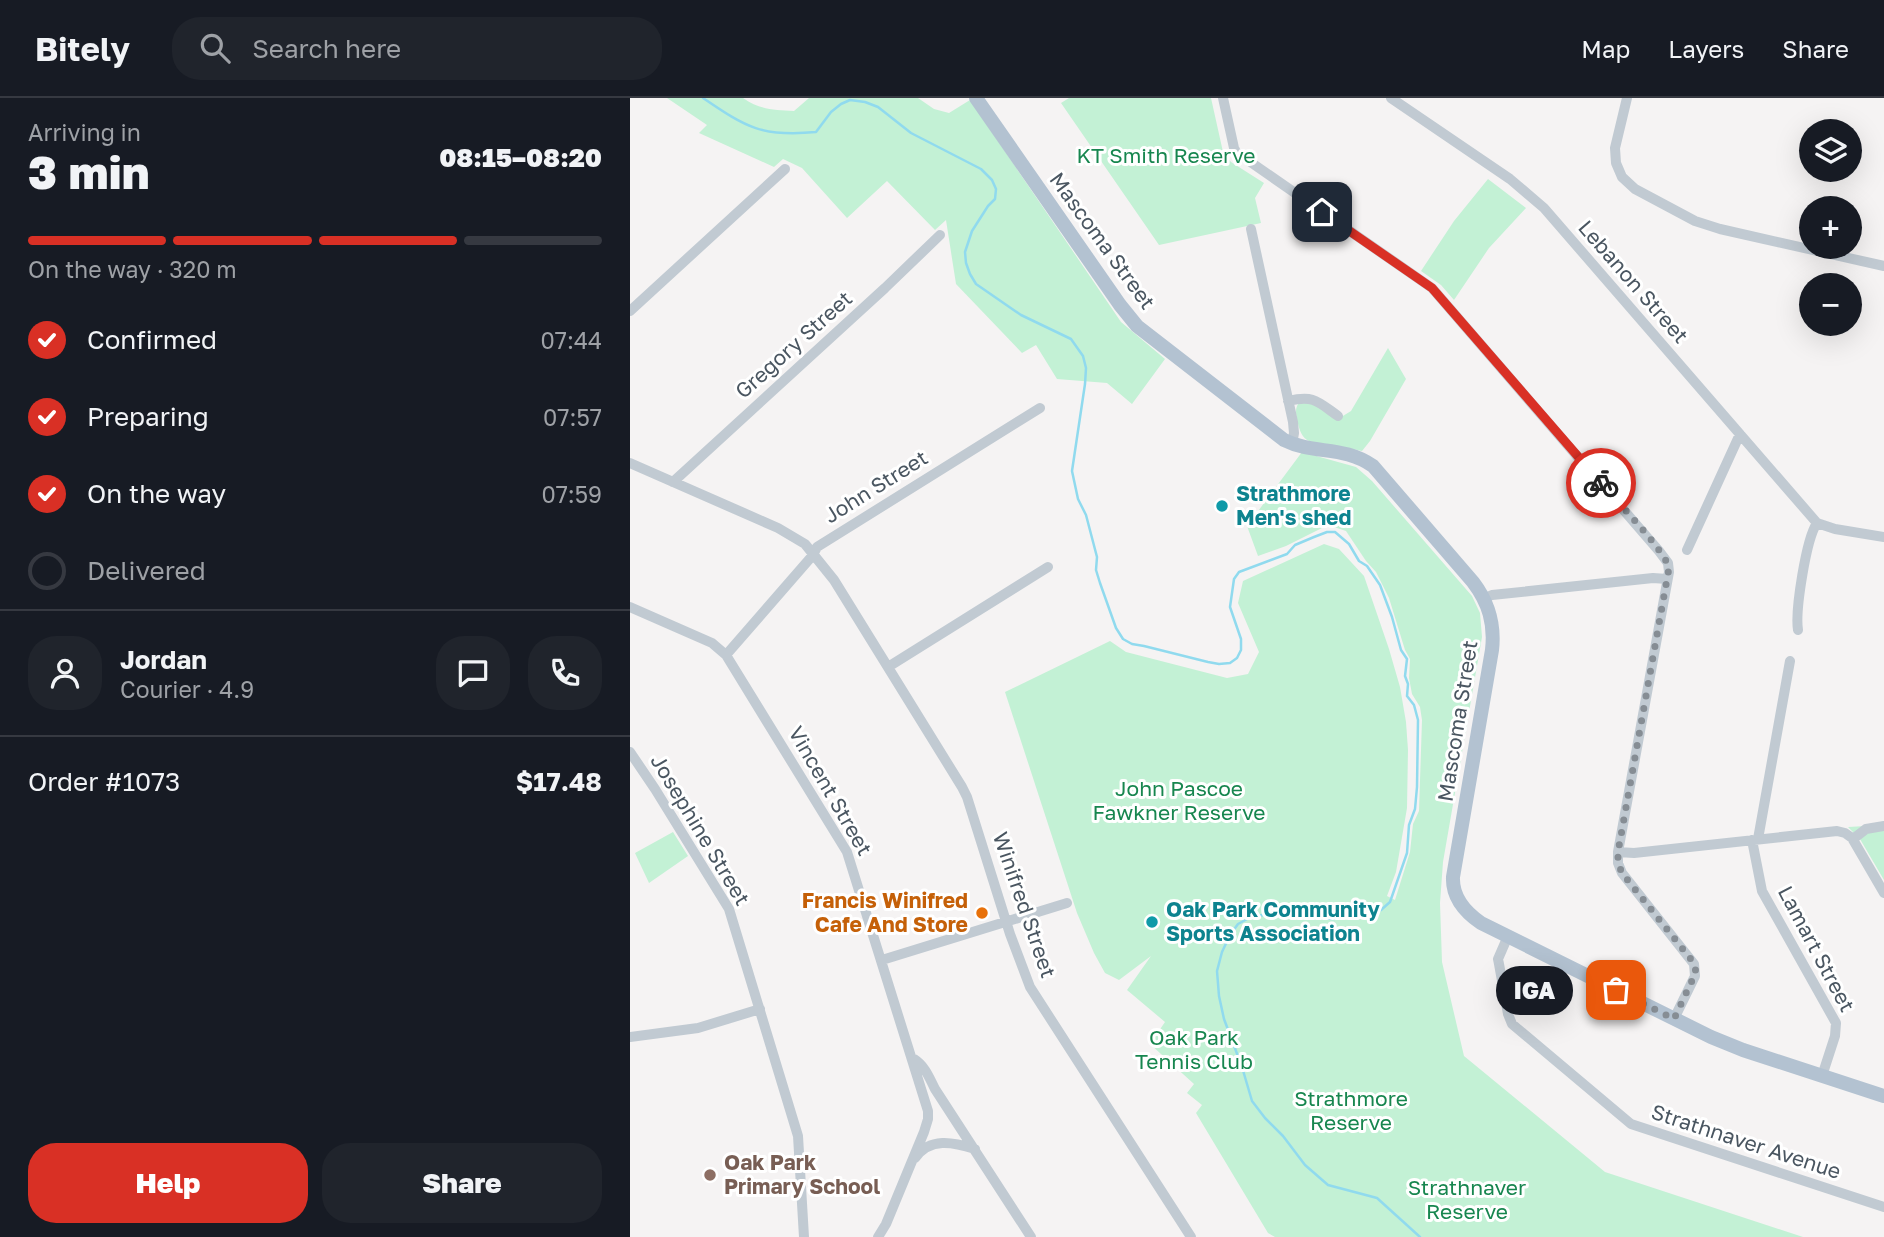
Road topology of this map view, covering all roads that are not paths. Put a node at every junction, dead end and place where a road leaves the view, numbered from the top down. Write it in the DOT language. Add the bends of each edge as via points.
graph roads {
  1 [pos="976,98"];
  2 [pos="1223,98"];
  3 [pos="1391,98"];
  4 [pos="1627,98"];
  5 [pos="785,169"];
  6 [pos="1251,229"];
  7 [pos="940,235"];
  8 [pos="1884,266"];
  9 [pos="630,311"];
  10 [pos="1288,401"];
  11 [pos="1040,408"];
  12 [pos="1338,416"];
  13 [pos="1740,434"];
  14 [pos="1292,443"];
  15 [pos="630,463"];
  16 [pos="673,482"];
  17 [pos="1817,523"];
  18 [pos="1884,537"];
  19 [pos="1687,550"];
  20 [pos="815,551"];
  21 [pos="1048,567"];
  22 [pos="1667,579"];
  23 [pos="1485,598"];
  24 [pos="630,607"];
  25 [pos="1798,630"];
  26 [pos="726,655"];
  27 [pos="1790,661"];
  28 [pos="888,667"];
  29 [pos="630,752"];
  30 [pos="1884,827"];
  31 [pos="1755,839"];
  32 [pos="1853,839"];
  33 [pos="1618,852"];
  34 [pos="1884,892"];
  35 [pos="1067,903"];
  36 [pos="1007,922"];
  37 [pos="1508,936"];
  38 [pos="883,962"];
  39 [pos="760,1009"];
  40 [pos="1674,1019"];
  41 [pos="630,1037"];
  42 [pos="913,1059"];
  43 [pos="1822,1076"];
  44 [pos="920,1082"];
  45 [pos="935,1089"];
  46 [pos="1884,1096"];
  47 [pos="975,1149"];
  48 [pos="911,1163"];
  49 [pos="1884,1207"];
  50 [pos="804,1237"];
  51 [pos="878,1237"];
  52 [pos="1031,1237"];
  53 [pos="1191,1237"];
  1 -- 14 [label="main road, Mascoma Street" via="1137,326"];
  2 -- 22 [label="street" via="1236,152 1432,288 1660,551 1668,563"];
  3 -- 13 [label="street, Lebanon Street" via="1534,198"];
  4 -- 8 [label="street" via="1616,163 1635,190 1720,229"];
  5 -- 9 [label="street"];
  6 -- 10 [label="street"];
  7 -- 16 [label="street, Gregory Street"];
  10 -- 12 [label="street" via="1311,398"];
  10 -- 14 [label="street"];
  11 -- 20 [label="street, John Street"];
  13 -- 17 [label="street, Lebanon Street"];
  13 -- 19 [label="street"];
  14 -- 23 [label="main road, Mascoma Street" via="1350,454 1373,466"];
  15 -- 16 [label="street"];
  16 -- 20 [label="street" via="803,536"];
  17 -- 18 [label="street"];
  17 -- 25 [label="street" via="1810,538"];
  20 -- 26 [label="street, John Street"];
  20 -- 28 [label="street, Winifred Street" via="831,569"];
  21 -- 28 [label="street"];
  22 -- 23 [label="street"];
  22 -- 33 [label="street"];
  23 -- 37 [label="main road, Mascoma Street" via="1494,637 1452,884 1468,914"];
  24 -- 26 [label="street, Vincent Street" via="712,643"];
  26 -- 38 [label="street, Vincent Street" via="847,852"];
  27 -- 31 [label="street, Lamart Street"];
  28 -- 36 [label="street, Winifred Street" via="967,797"];
  29 -- 39 [label="street, Josephine Street" via="729,909"];
  30 -- 32 [label="street" via="1866,828"];
  31 -- 32 [label="street" via="1842,832"];
  31 -- 33 [label="street"];
  31 -- 43 [label="street, Lamart Street" via="1766,900 1836,1023"];
  32 -- 34 [label="street"];
  33 -- 40 [label="street" via="1622,873 1694,964 1695,976"];
  35 -- 36 [label="street"];
  36 -- 38 [label="street"];
  36 -- 53 [label="street, Winifred Street" via="1030,987"];
  37 -- 40 [label="main road, Mascoma Street"];
  37 -- 49 [label="street, Strathnaver Avenue" via="1498,959 1512,1024 1631,1124"];
  38 -- 42 [label="street, Vincent Street"];
  39 -- 41 [label="street" via="698,1028"];
  39 -- 50 [label="street, Josephine Street" via="798,1136"];
  40 -- 43 [label="main road, Mascoma Street" via="1725,1043"];
  42 -- 44 [label="street, Vincent Street"];
  42 -- 45 [label="street, Vincent Street" via="926,1070"];
  43 -- 46 [label="main road, Mascoma Street"];
  44 -- 45 [label="street"];
  44 -- 48 [label="street, Vincent Street" via="928,1119"];
  45 -- 47 [label="street, Vincent Street"];
  47 -- 48 [label="street" via="943,1142 923,1149"];
  47 -- 52 [label="street, Vincent Street"];
  48 -- 51 [label="street, Vincent Street"];
}
